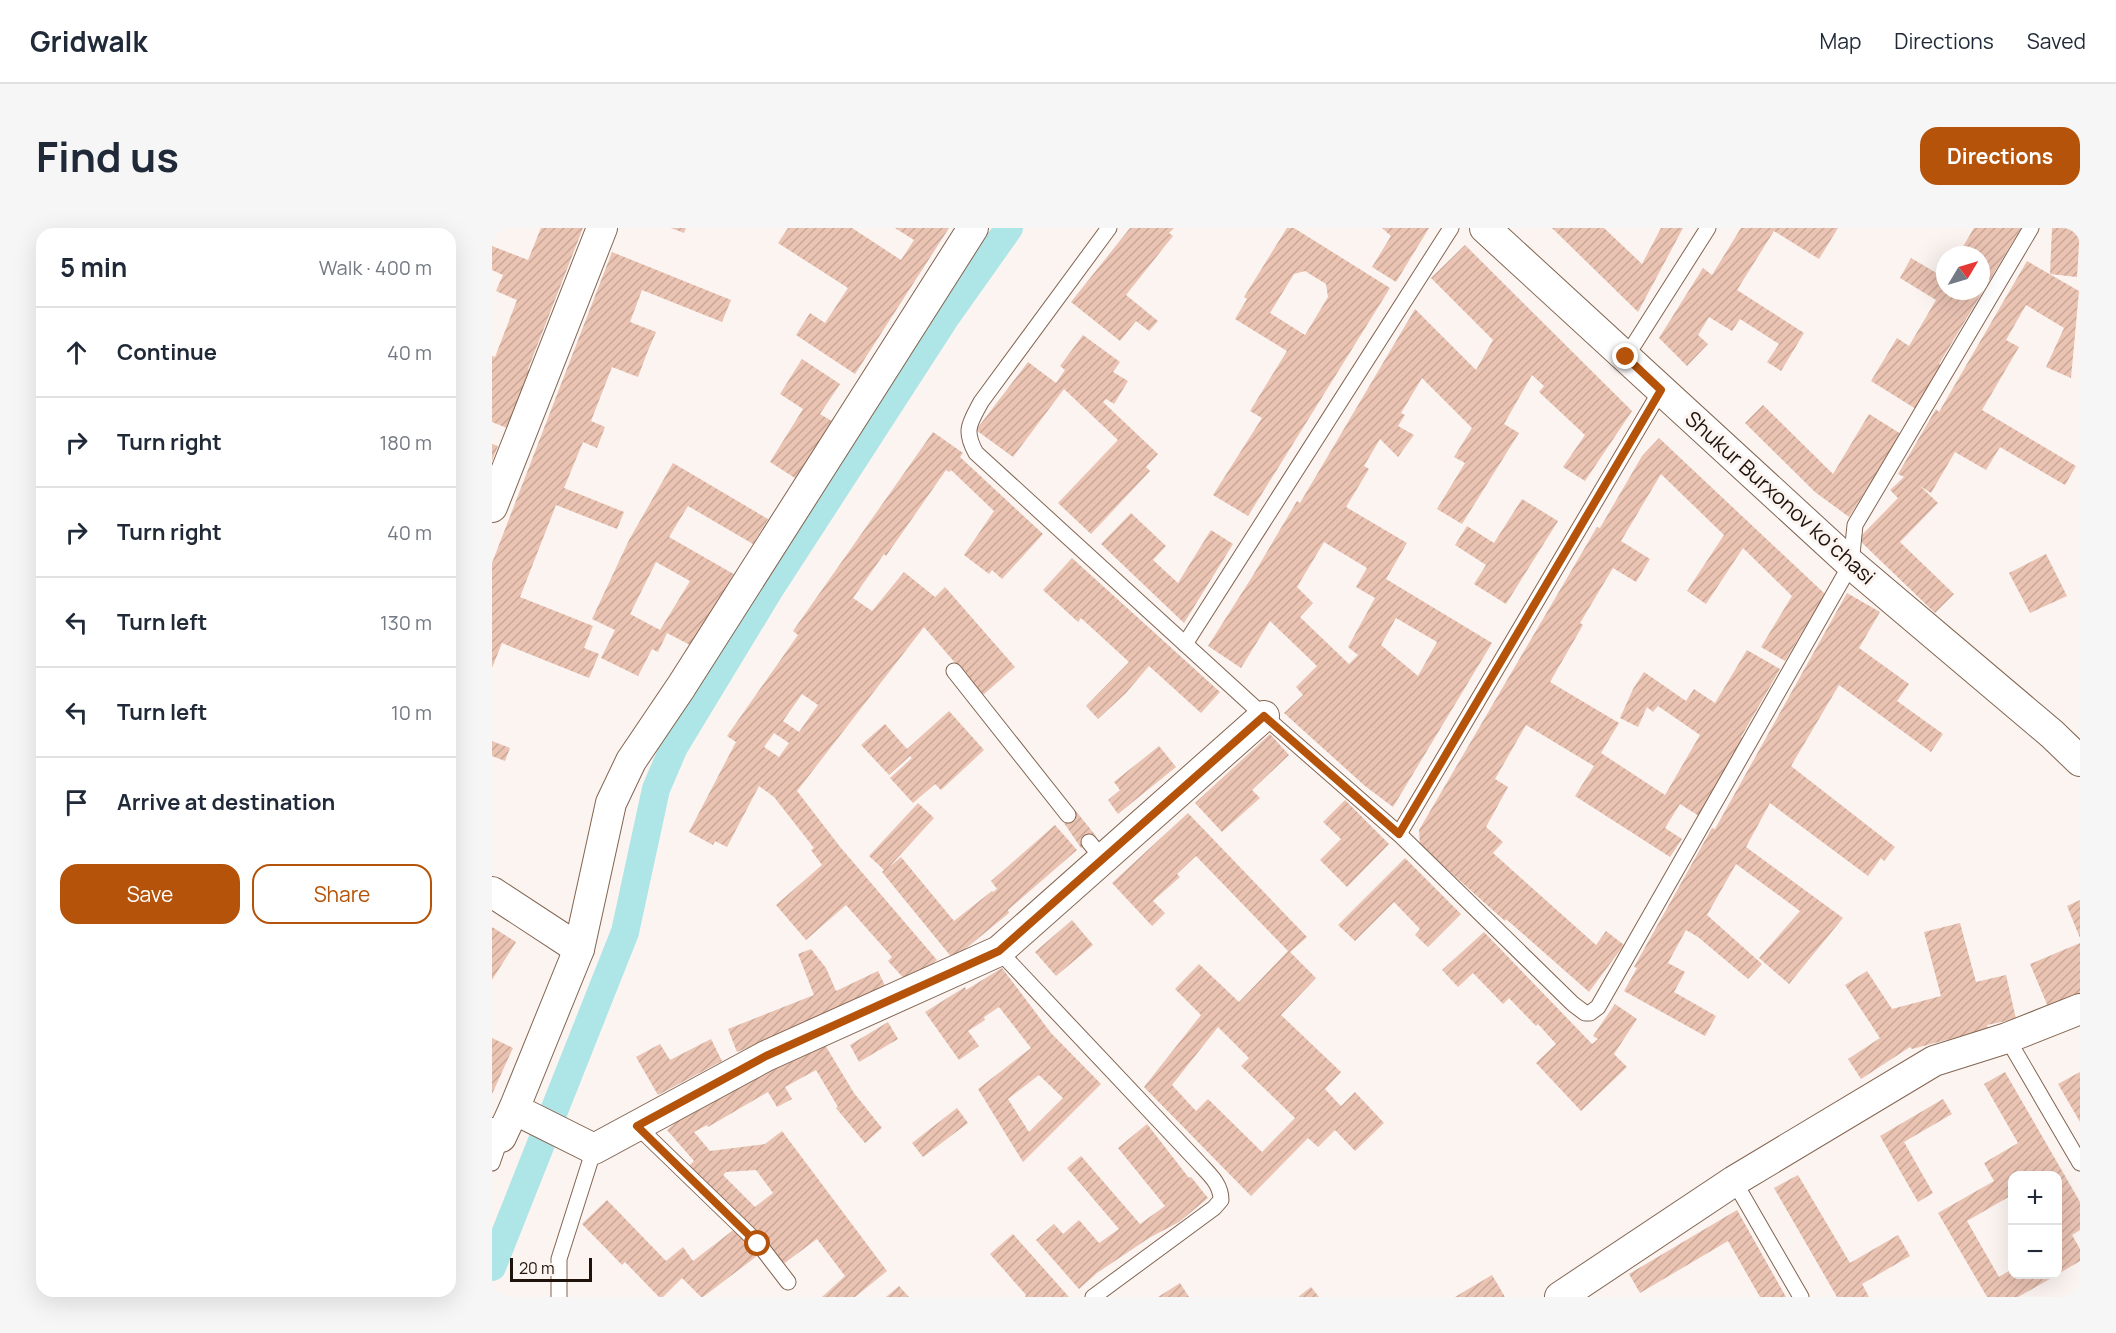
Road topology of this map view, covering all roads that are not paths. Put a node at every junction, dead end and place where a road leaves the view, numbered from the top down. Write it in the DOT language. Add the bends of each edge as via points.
graph roads {
  1 [pos="602,228"];
  2 [pos="973,228"];
  3 [pos="1108,228"];
  4 [pos="1451,228"];
  5 [pos="1485,228"];
  6 [pos="1708,228"];
  7 [pos="2031,228"];
  8 [pos="1626,357"];
  9 [pos="1661,390"];
  10 [pos="492,507"];
  11 [pos="1851,564"];
  12 [pos="1185,645"];
  13 [pos="954,671"];
  14 [pos="1264,716"];
  15 [pos="2080,761"];
  16 [pos="1068,815"];
  17 [pos="1399,834"];
  18 [pos="492,892"];
  19 [pos="579,949"];
  20 [pos="999,951"];
  21 [pos="2080,1009"];
  22 [pos="2007,1038"];
  23 [pos="521,1112"];
  24 [pos="637,1126"];
  25 [pos="495,1144"];
  26 [pos="594,1149"];
  27 [pos="2080,1163"];
  28 [pos="1734,1181"];
  29 [pos="1113,1281"];
  30 [pos="788,1282"];
  31 [pos="559,1297"];
  32 [pos="1093,1297"];
  33 [pos="1103,1297"];
  34 [pos="1560,1297"];
  35 [pos="1801,1297"];
  1 -- 10 [label="street"];
  2 -- 19 [label="street" via="631,761 611,803"];
  3 -- 12 [label="lane" via="981,402 968,427 969,441 976,453"];
  4 -- 12 [label="lane"];
  5 -- 8 [label="street, Shukur Burxonov koʻchasi"];
  6 -- 8 [label="lane"];
  7 -- 11 [label="lane" via="1855,525"];
  8 -- 9 [label="street, Shukur Burxonov koʻchasi"];
  9 -- 11 [label="street, Shukur Burxonov koʻchasi"];
  9 -- 17 [label="lane"];
  11 -- 15 [label="street, Shukur Burxonov koʻchasi"];
  11 -- 17 [label="lane" via="1598,1007 1590,1012 1580,1010"];
  12 -- 14 [label="lane"];
  13 -- 16 [label="lane"];
  14 -- 17 [label="lane"];
  14 -- 20 [label="street" via="1096,850"];
  18 -- 19 [label="street"];
  19 -- 23 [label="street"];
  20 -- 24 [label="street" via="766,1056"];
  20 -- 29 [label="lane" via="1221,1190 1221,1200 1214,1208"];
  21 -- 22 [label="street"];
  22 -- 27 [label="lane"];
  22 -- 28 [label="street" via="1934,1061"];
  23 -- 25 [label="street"];
  23 -- 26 [label="street"];
  24 -- 26 [label="street"];
  24 -- 30 [label="lane" via="758,1244"];
  26 -- 31 [label="lane" via="559,1259"];
  28 -- 34 [label="street"];
  28 -- 35 [label="lane"];
  29 -- 32 [label="lane"];
  29 -- 33 [label="lane"];
}
